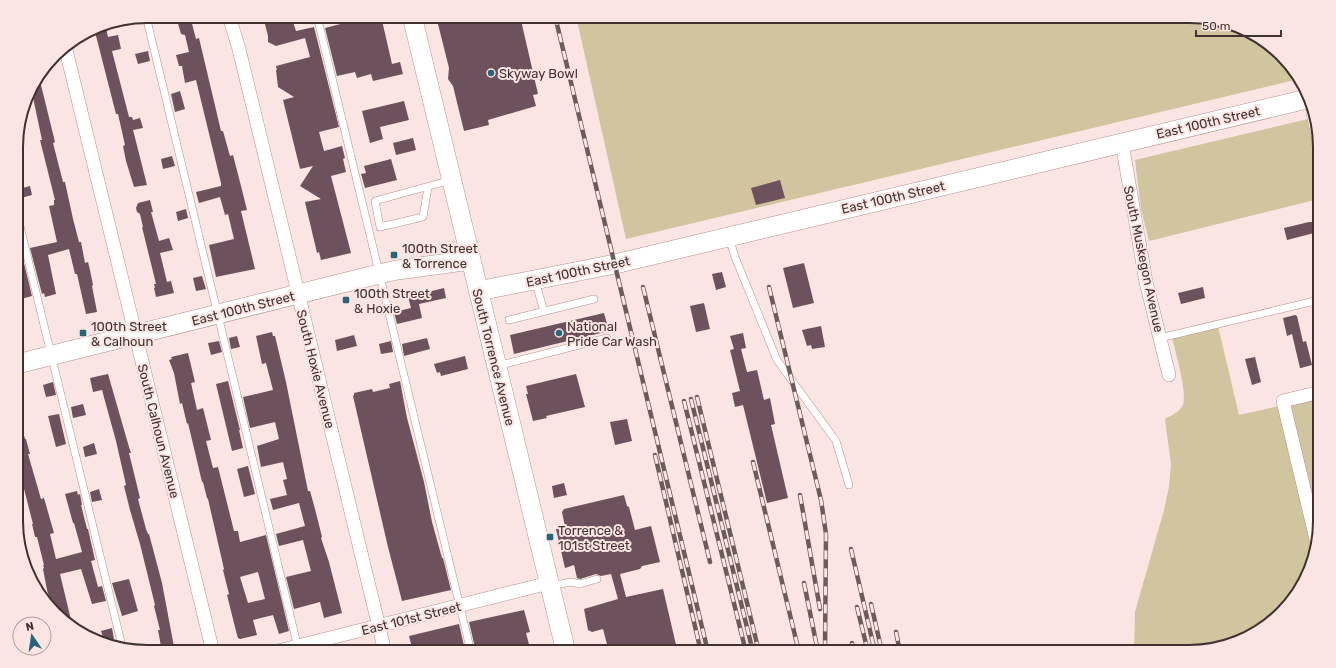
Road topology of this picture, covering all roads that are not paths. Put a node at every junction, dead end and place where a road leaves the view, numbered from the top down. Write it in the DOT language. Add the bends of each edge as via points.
graph roads {
  1 [pos="148,23"];
  2 [pos="231,23"];
  3 [pos="319,23"];
  4 [pos="414,23"];
  5 [pos="67,53"];
  6 [pos="1303,100"];
  7 [pos="1122,143"];
  8 [pos="451,180"];
  9 [pos="428,187"];
  10 [pos="729,236"];
  11 [pos="23,238"];
  12 [pos="471,260"];
  13 [pos="379,274"];
  14 [pos="535,280"];
  15 [pos="478,291"];
  16 [pos="298,294"];
  17 [pos="594,299"];
  18 [pos="1313,301"];
  19 [pos="544,311"];
  20 [pos="218,314"];
  21 [pos="509,320"];
  22 [pos="136,335"];
  23 [pos="607,338"];
  24 [pos="1160,338"];
  25 [pos="52,356"];
  26 [pos="23,363"];
  27 [pos="496,366"];
  28 [pos="1169,375"];
  29 [pos="1313,394"];
  30 [pos="848,485"];
  31 [pos="1313,525"];
  32 [pos="597,580"];
  33 [pos="550,584"];
  34 [pos="460,605"];
  35 [pos="379,626"];
  36 [pos="121,642"];
  37 [pos="211,645"];
  38 [pos="297,645"];
  39 [pos="312,645"];
  40 [pos="383,645"];
  41 [pos="469,645"];
  42 [pos="564,645"];
  1 -- 20 [label="lane"];
  2 -- 16 [label="street, South Hoxie Avenue"];
  3 -- 13 [label="lane"];
  4 -- 8 [label="main road, South Torrence Avenue"];
  5 -- 22 [label="street, South Calhoun Avenue"];
  6 -- 7 [label="main road, East 100th Street"];
  7 -- 10 [label="main road, East 100th Street"];
  7 -- 24 [label="street, South Muskegon Avenue" via="1146,282"];
  8 -- 9 [label="lane"];
  8 -- 12 [label="main road, South Torrence Avenue"];
  9 -- 9 [label="lane" via="423,217 380,227 375,201"];
  10 -- 14 [label="main road, East 100th Street"];
  10 -- 30 [label="lane" via="777,360 836,440"];
  11 -- 25 [label="lane"];
  12 -- 13 [label="main road, East 100th Street"];
  12 -- 15 [label="main road, South Torrence Avenue"];
  13 -- 16 [label="main road, East 100th Street"];
  13 -- 34 [label="lane"];
  14 -- 15 [label="main road, East 100th Street"];
  14 -- 19 [label="lane"];
  15 -- 27 [label="main road, South Torrence Avenue"];
  16 -- 20 [label="main road, East 100th Street"];
  16 -- 35 [label="street, South Hoxie Avenue"];
  17 -- 19 [label="lane"];
  18 -- 24 [label="lane"];
  19 -- 21 [label="lane"];
  20 -- 22 [label="main road, East 100th Street"];
  20 -- 38 [label="lane"];
  22 -- 25 [label="main road, East 100th Street"];
  22 -- 37 [label="street, South Calhoun Avenue"];
  23 -- 27 [label="lane"];
  24 -- 28 [label="street, South Muskegon Avenue"];
  25 -- 26 [label="main road, East 100th Street"];
  25 -- 36 [label="lane"];
  27 -- 33 [label="main road, South Torrence Avenue"];
  29 -- 31 [label="street" via="1283,401"];
  32 -- 33 [label="lane" via="580,584"];
  33 -- 34 [label="street, East 101st Street"];
  33 -- 42 [label="main road, South Torrence Avenue"];
  34 -- 35 [label="street, East 101st Street"];
  34 -- 41 [label="lane"];
  35 -- 39 [label="street, East 101st Street"];
  35 -- 40 [label="street, South Hoxie Avenue"];
}
